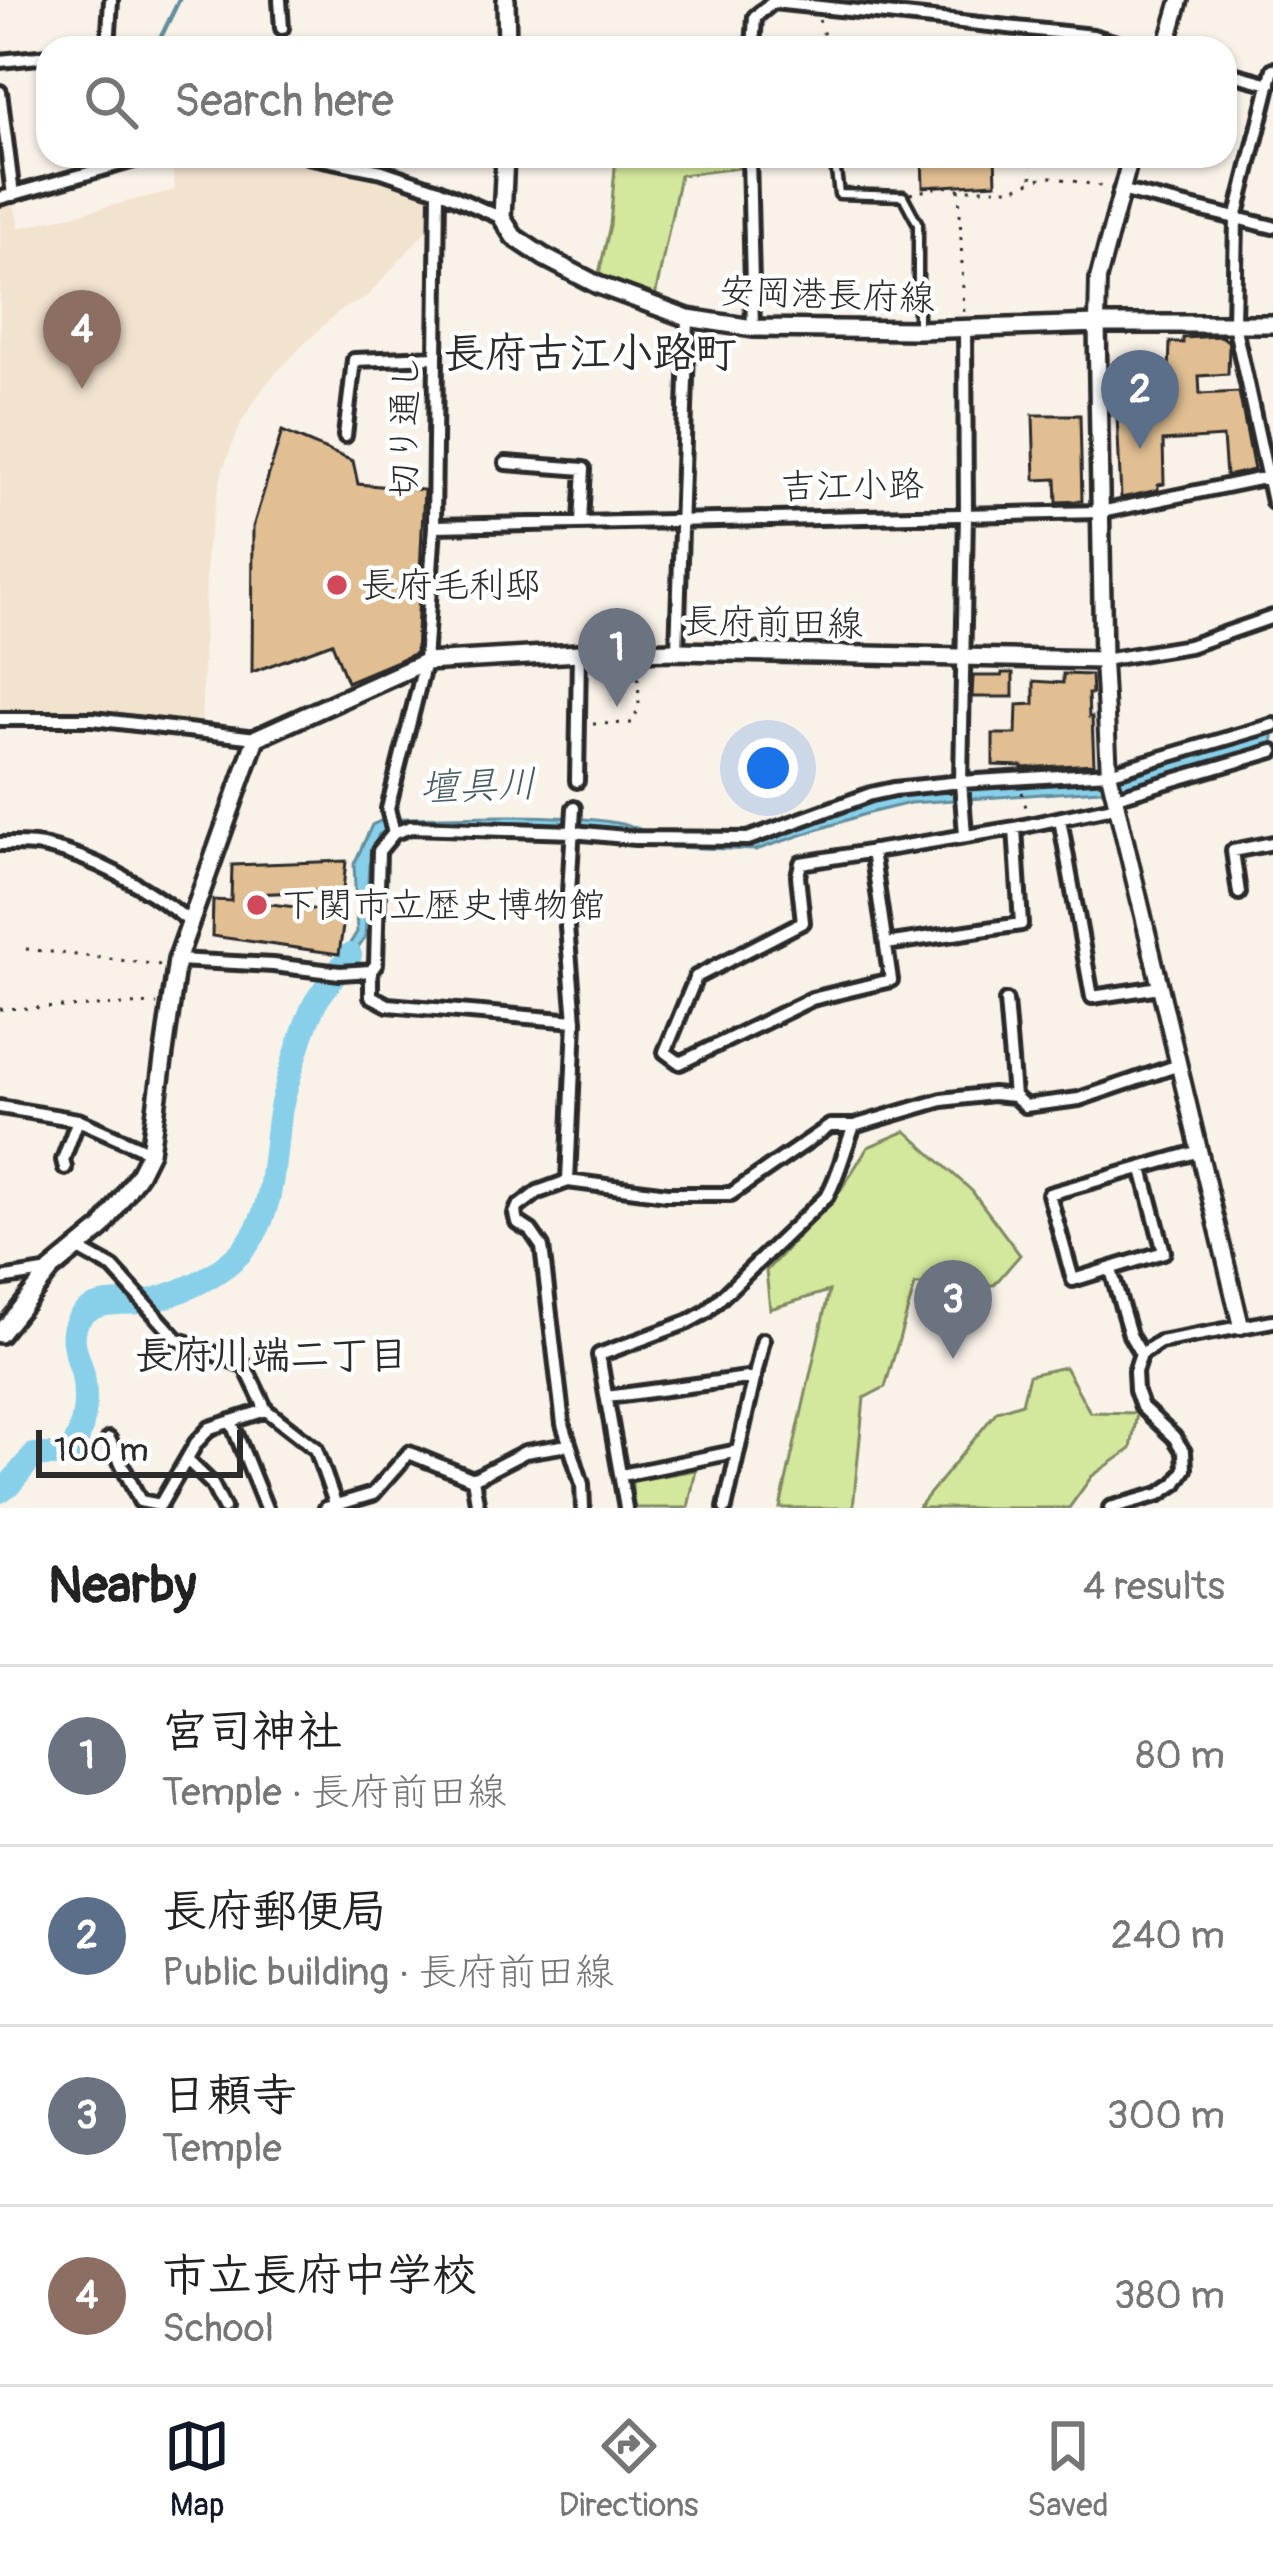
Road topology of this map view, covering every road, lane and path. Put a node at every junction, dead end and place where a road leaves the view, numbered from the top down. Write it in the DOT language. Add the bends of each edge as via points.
graph roads {
  1 [pos="111,0"];
  2 [pos="280,0"];
  3 [pos="506,0"];
  4 [pos="1180,0"];
  5 [pos="816,3"];
  6 [pos="282,28"];
  7 [pos="109,36"];
  8 [pos="507,36"];
  9 [pos="754,36"];
  10 [pos="825,36"];
  11 [pos="1093,36"];
  12 [pos="1170,36"];
  13 [pos="36,57"];
  14 [pos="0,61"];
  15 [pos="1273,69"];
  16 [pos="1237,75"];
  17 [pos="1270,84"];
  18 [pos="0,92"];
  19 [pos="90,168"];
  20 [pos="367,168"];
  21 [pos="504,168"];
  22 [pos="749,168"];
  23 [pos="835,168"];
  24 [pos="1032,168"];
  25 [pos="1127,168"];
  26 [pos="1031,182"];
  27 [pos="958,189"];
  28 [pos="438,190"];
  29 [pos="1120,190"];
  30 [pos="6,196"];
  31 [pos="903,196"];
  32 [pos="502,218"];
  33 [pos="1236,219"];
  34 [pos="1273,227"];
  35 [pos="688,318"];
  36 [pos="1097,324"];
  37 [pos="1273,324"];
  38 [pos="1234,325"];
  39 [pos="752,328"];
  40 [pos="918,329"];
  41 [pos="965,329"];
  42 [pos="436,357"];
  43 [pos="345,436"];
  44 [pos="506,463"];
  45 [pos="1271,477"];
  46 [pos="1273,502"];
  47 [pos="1101,512"];
  48 [pos="965,514"];
  49 [pos="682,520"];
  50 [pos="581,522"];
  51 [pos="434,526"];
  52 [pos="1273,617"];
  53 [pos="677,651"];
  54 [pos="638,652"];
  55 [pos="579,653"];
  56 [pos="964,657"];
  57 [pos="1103,660"];
  58 [pos="425,662"];
  59 [pos="0,719"];
  60 [pos="579,725"];
  61 [pos="1273,725"];
  62 [pos="256,738"];
  63 [pos="1273,751"];
  64 [pos="577,781"];
  65 [pos="962,789"];
  66 [pos="1113,789"];
  67 [pos="1060,819"];
  68 [pos="574,821"];
  69 [pos="1015,829"];
  70 [pos="394,833"];
  71 [pos="965,835"];
  72 [pos="1273,843"];
  73 [pos="0,844"];
  74 [pos="872,851"];
  75 [pos="1239,893"];
  76 [pos="189,921"];
  77 [pos="886,944"];
  78 [pos="26,949"];
  79 [pos="176,963"];
  80 [pos="371,971"];
  81 [pos="1160,988"];
  82 [pos="1006,1001"];
  83 [pos="171,1003"];
  84 [pos="0,1009"];
  85 [pos="574,1021"];
  86 [pos="1179,1065"];
  87 [pos="1014,1096"];
  88 [pos="0,1107"];
  89 [pos="78,1120"];
  90 [pos="854,1126"];
  91 [pos="1201,1151"];
  92 [pos="150,1152"];
  93 [pos="65,1168"];
  94 [pos="1142,1169"];
  95 [pos="568,1181"];
  96 [pos="77,1248"];
  97 [pos="51,1270"];
  98 [pos="1111,1270"];
  99 [pos="0,1279"];
  100 [pos="1273,1321"];
  101 [pos="1241,1326"];
  102 [pos="0,1334"];
  103 [pos="763,1340"];
  104 [pos="1141,1354"];
  105 [pos="755,1377"];
  106 [pos="608,1397"];
  107 [pos="266,1410"];
  108 [pos="231,1421"];
  109 [pos="109,1438"];
  110 [pos="568,1445"];
  111 [pos="738,1451"];
  112 [pos="187,1460"];
  113 [pos="622,1475"];
  114 [pos="473,1479"];
  115 [pos="373,1494"];
  116 [pos="156,1506"];
  117 [pos="331,1507"];
  118 [pos="224,1508"];
  119 [pos="266,1508"];
  120 [pos="376,1508"];
  121 [pos="478,1508"];
  122 [pos="583,1508"];
  123 [pos="626,1508"];
  124 [pos="725,1508"];
  125 [pos="1110,1508"];
  1 -- 7 [label="street"];
  2 -- 6 [label="street"];
  3 -- 8 [label="main road"];
  4 -- 12 [label="street"];
  5 -- 9 [label="street" via="773,2 755,17"];
  5 -- 10 [label="path"];
  5 -- 11 [label="street"];
  13 -- 14 [label="street"];
  15 -- 17 [label="street"];
  16 -- 17 [label="street"];
  17 -- 33 [label="street"];
  18 -- 30 [label="street"];
  19 -- 30 [label="street"];
  20 -- 28 [label="street"];
  21 -- 32 [label="main road"];
  22 -- 39 [label="street"];
  23 -- 31 [label="lane" via="838,194"];
  24 -- 26 [label="path"];
  25 -- 29 [label="street"];
  26 -- 27 [label="path"];
  26 -- 29 [label="path" via="1046,176"];
  27 -- 31 [label="path"];
  27 -- 41 [label="path"];
  28 -- 32 [label="street"];
  28 -- 42 [label="street, 切り通し"];
  29 -- 33 [label="street"];
  29 -- 36 [label="street" via="1098,279"];
  31 -- 40 [label="lane" via="918,224"];
  32 -- 35 [label="main road, 安岡港長府線" via="514,237 544,256"];
  33 -- 34 [label="street"];
  33 -- 38 [label="street"];
  35 -- 39 [label="main road, 安岡港長府線"];
  35 -- 49 [label="street"];
  36 -- 38 [label="main road"];
  36 -- 41 [label="main road, 安岡港長府線"];
  36 -- 47 [label="main road"];
  37 -- 38 [label="main road"];
  38 -- 45 [label="street"];
  39 -- 40 [label="main road, 安岡港長府線"];
  40 -- 41 [label="main road, 安岡港長府線"];
  41 -- 48 [label="street"];
  42 -- 43 [label="street" via="354,361"];
  42 -- 51 [label="street, 切り通し"];
  44 -- 50 [label="street" via="584,469"];
  45 -- 46 [label="street"];
  45 -- 47 [label="street, 吉江小路"];
  47 -- 48 [label="street, 吉江小路"];
  47 -- 57 [label="main road"];
  48 -- 49 [label="street, 吉江小路"];
  48 -- 56 [label="street"];
  49 -- 50 [label="street, 吉江小路"];
  49 -- 53 [label="street"];
  50 -- 51 [label="street, 吉江小路"];
  51 -- 58 [label="street, 切り通し"];
  52 -- 57 [label="street" via="1189,646"];
  53 -- 54 [label="main road, 長府前田線"];
  53 -- 56 [label="main road, 長府前田線"];
  54 -- 55 [label="main road, 長府前田線"];
  54 -- 60 [label="path" via="633,722"];
  55 -- 58 [label="main road, 長府前田線"];
  55 -- 60 [label="street"];
  56 -- 57 [label="main road, 長府前田線"];
  56 -- 65 [label="street"];
  57 -- 66 [label="street"];
  58 -- 62 [label="main road, 長府前田線"];
  58 -- 70 [label="street, 切り通し" via="388,809"];
  59 -- 62 [label="street" via="93,719"];
  60 -- 64 [label="street"];
  61 -- 66 [label="street"];
  62 -- 76 [label="main road"];
  63 -- 66 [label="street"];
  65 -- 66 [label="street"];
  65 -- 68 [label="street" via="871,794 748,839 635,838"];
  65 -- 71 [label="street"];
  66 -- 67 [label="street"];
  66 -- 81 [label="street"];
  67 -- 69 [label="street"];
  67 -- 81 [label="street" via="1092,997"];
  68 -- 70 [label="street"];
  68 -- 85 [label="street" via="567,927"];
  69 -- 71 [label="street"];
  69 -- 77 [label="street" via="1021,924"];
  70 -- 80 [label="street, 切り通し" via="379,851"];
  71 -- 74 [label="street"];
  72 -- 75 [label="street" via="1233,851"];
  73 -- 76 [label="street" via="80,856 153,892"];
  74 -- 77 [label="street"];
  74 -- 77 [label="street" via="801,862 802,922 696,977 665,1052 680,1063 812,999 891,980"];
  76 -- 79 [label="main road"];
  78 -- 79 [label="path"];
  79 -- 80 [label="street"];
  79 -- 83 [label="main road"];
  80 -- 85 [label="street" via="371,996 388,1006"];
  81 -- 86 [label="street"];
  82 -- 87 [label="street"];
  83 -- 84 [label="path"];
  83 -- 92 [label="main road"];
  85 -- 95 [label="street"];
  86 -- 87 [label="street" via="1079,1099 1025,1106"];
  86 -- 91 [label="street"];
  87 -- 90 [label="street" via="942,1100"];
  88 -- 89 [label="street"];
  89 -- 92 [label="street"];
  89 -- 93 [label="street"];
  90 -- 95 [label="street" via="830,1126 731,1194"];
  90 -- 106 [label="street" via="827,1196 706,1312 599,1355"];
  91 -- 94 [label="street"];
  91 -- 101 [label="street"];
  92 -- 96 [label="main road" via="102,1228"];
  94 -- 98 [label="street" via="1164,1252"];
  94 -- 98 [label="street" via="1049,1194 1073,1280"];
  95 -- 110 [label="street" via="538,1192 515,1214 542,1247"];
  96 -- 97 [label="main road"];
  96 -- 107 [label="street" via="113,1268 177,1339 245,1366"];
  97 -- 99 [label="street"];
  97 -- 102 [label="main road"];
  98 -- 104 [label="street"];
  100 -- 101 [label="street"];
  101 -- 104 [label="street" via="1160,1342"];
  103 -- 105 [label="street"];
  104 -- 125 [label="street" via="1135,1372 1142,1407 1174,1437 1185,1469 1160,1494"];
  105 -- 106 [label="street"];
  105 -- 111 [label="street"];
  106 -- 113 [label="street"];
  107 -- 108 [label="street"];
  107 -- 117 [label="street" via="316,1449"];
  108 -- 112 [label="street" via="210,1428"];
  108 -- 119 [label="street"];
  109 -- 116 [label="street" via="140,1501"];
  110 -- 114 [label="street" via="525,1452"];
  110 -- 122 [label="street"];
  111 -- 113 [label="street"];
  111 -- 124 [label="street"];
  112 -- 116 [label="street"];
  112 -- 118 [label="street"];
  113 -- 123 [label="street"];
  114 -- 115 [label="street" via="409,1453"];
  114 -- 121 [label="street"];
  115 -- 117 [label="street"];
  115 -- 120 [label="street"];
}
